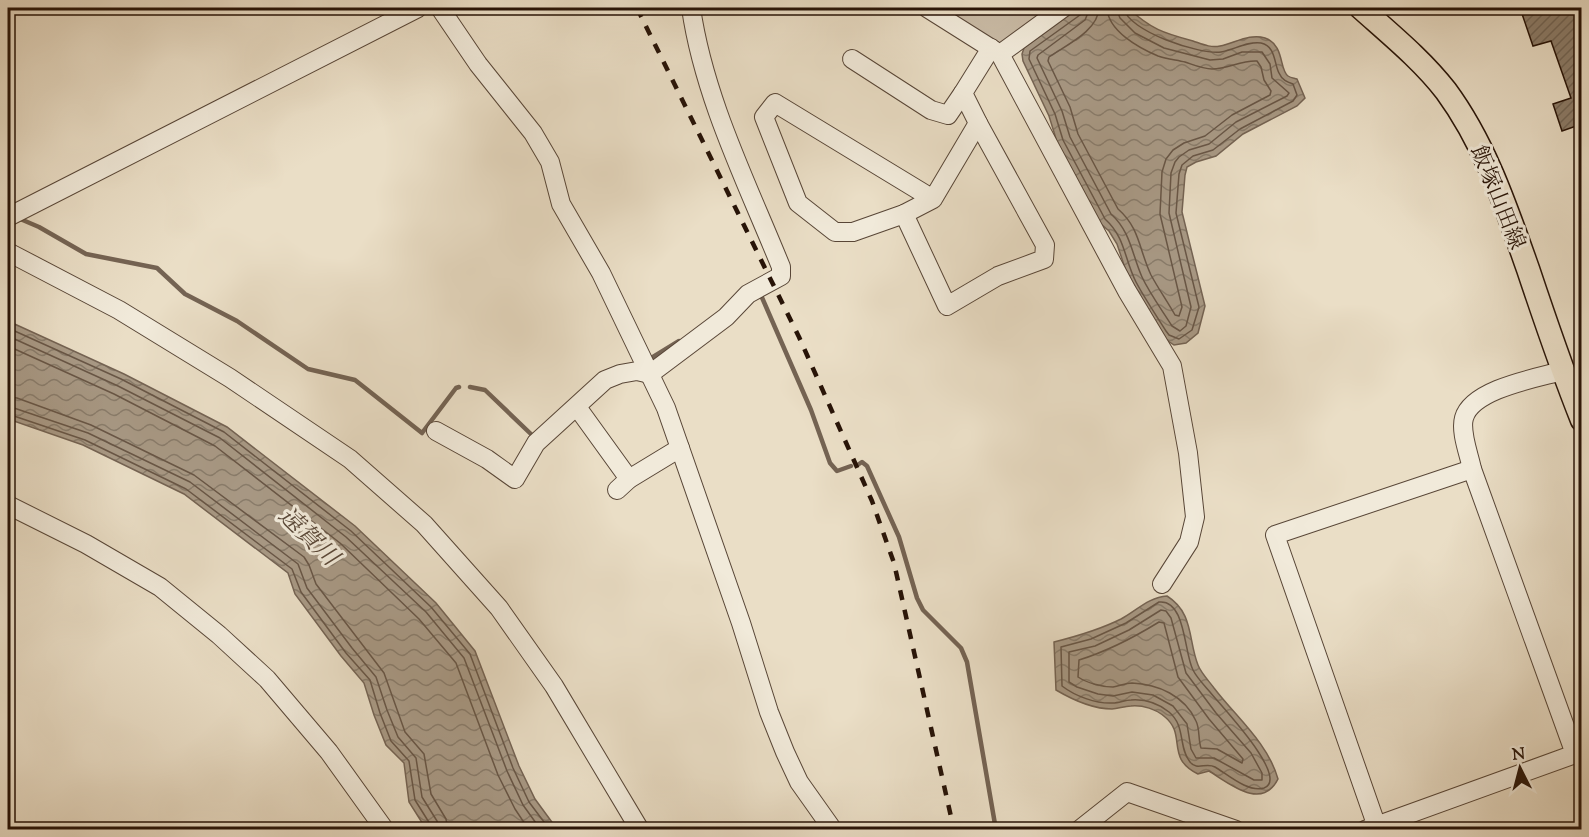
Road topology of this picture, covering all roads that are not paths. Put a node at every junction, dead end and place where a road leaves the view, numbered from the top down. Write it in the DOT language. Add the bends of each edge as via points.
graph roads {
  1 [pos="418,8"];
  2 [pos="691,8"];
  3 [pos="927,8"];
  4 [pos="1063,8"];
  5 [pos="1362,8"];
  6 [pos="444,9"];
  7 [pos="996,51"];
  8 [pos="852,59"];
  9 [pos="963,93"];
  10 [pos="978,123"];
  11 [pos="933,199"];
  12 [pos="904,214"];
  13 [pos="8,217"];
  14 [pos="8,252"];
  15 [pos="647,366"];
  16 [pos="1562,371"];
  17 [pos="577,407"];
  18 [pos="1581,420"];
  19 [pos="436,431"];
  20 [pos="680,448"];
  21 [pos="1473,468"];
  22 [pos="8,505"];
  23 [pos="1162,584"];
  24 [pos="1370,827"];
  25 [pos="385,830"];
  26 [pos="640,830"];
  27 [pos="833,830"];
  28 [pos="1079,830"];
  29 [pos="1236,830"];
  1 -- 13 [label="street"];
  2 -- 15 [label="street" via="722,124 781,267 781,276 756,289 726,317"];
  3 -- 7 [label="street"];
  4 -- 7 [label="street"];
  5 -- 16 [label="main road, 飯塚山田線" via="1445,91 1479,143 1504,200"];
  6 -- 15 [label="street" via="478,64 545,153 561,204 599,269"];
  7 -- 9 [label="street"];
  7 -- 23 [label="street" via="1126,291 1172,366 1195,517 1190,542"];
  8 -- 9 [label="street" via="931,110 948,115"];
  9 -- 10 [label="street"];
  10 -- 11 [label="street"];
  10 -- 12 [label="street" via="1045,245 1044,259 998,276 947,306"];
  11 -- 12 [label="street"];
  11 -- 12 [label="street" via="775,103 764,117 798,203 835,232 854,232"];
  14 -- 26 [label="street" via="119,310 230,378 350,459 424,524 499,608 554,686"];
  15 -- 17 [label="street" via="605,380"];
  15 -- 20 [label="street"];
  16 -- 18 [label="main road, 飯塚山田線"];
  16 -- 21 [label="street" via="1498,389 1476,400 1464,417"];
  17 -- 19 [label="street" via="536,443 515,479"];
  17 -- 20 [label="street" via="623,485"];
  20 -- 27 [label="street" via="785,752 799,782"];
  21 -- 24 [label="street" via="1275,535"];
  21 -- 24 [label="street" via="1575,754"];
  22 -- 25 [label="street" via="160,587 219,635 288,703"];
  28 -- 29 [label="street" via="1127,792"];
}
